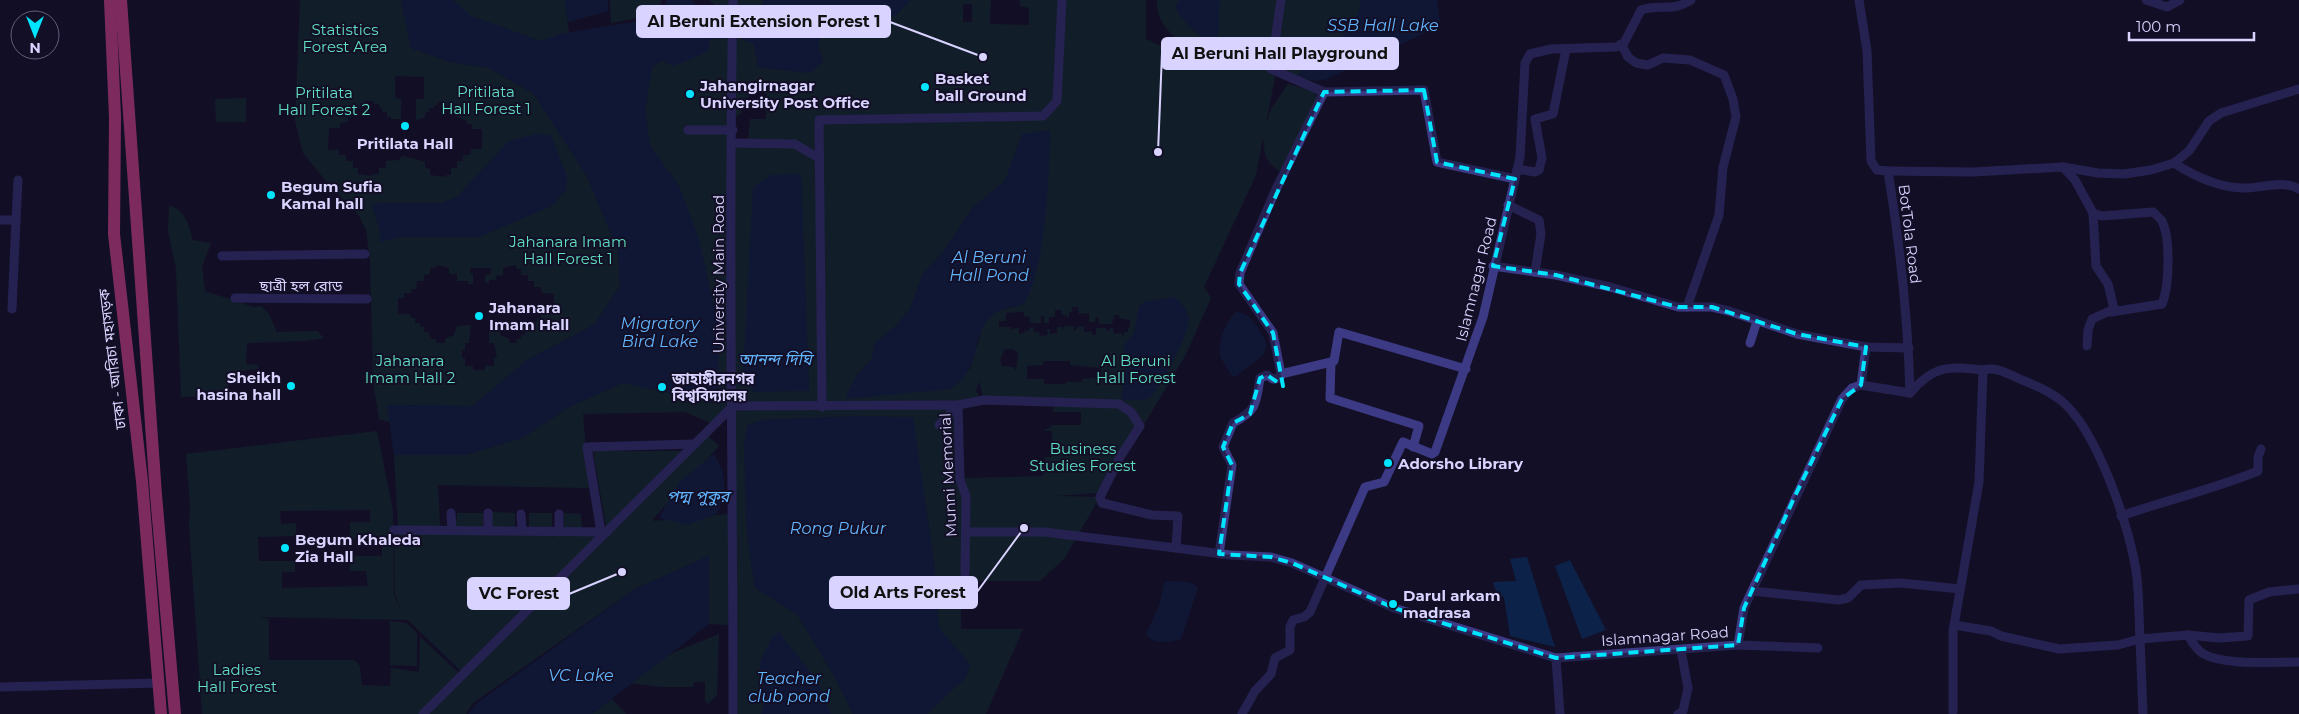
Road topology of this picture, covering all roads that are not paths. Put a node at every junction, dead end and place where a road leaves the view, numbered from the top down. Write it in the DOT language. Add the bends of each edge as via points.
graph roads {
  1 [pos="110,0"];
  2 [pos="121,0"];
  3 [pos="733,0"];
  4 [pos="1062,0"];
  5 [pos="1281,0"];
  6 [pos="1691,0"];
  7 [pos="1859,0"];
  8 [pos="2146,0"];
  9 [pos="2180,0"];
  10 [pos="1621,44"];
  11 [pos="1566,49"];
  12 [pos="2299,89"];
  13 [pos="1324,92"];
  14 [pos="688,130"];
  15 [pos="732,130"];
  16 [pos="732,143"];
  17 [pos="820,160"];
  18 [pos="2174,163"];
  19 [pos="2063,167"];
  20 [pos="1888,172"];
  21 [pos="1516,174"];
  22 [pos="18,180"];
  23 [pos="2299,189"];
  24 [pos="1508,205"];
  25 [pos="2093,213"];
  26 [pos="0,220"];
  27 [pos="16,220"];
  28 [pos="365,254"];
  29 [pos="222,256"];
  30 [pos="1493,266"];
  31 [pos="1536,272"];
  32 [pos="235,298"];
  33 [pos="367,299"];
  34 [pos="1687,307"];
  35 [pos="12,309"];
  36 [pos="2110,312"];
  37 [pos="1757,321"];
  38 [pos="1750,343"];
  39 [pos="2088,346"];
  40 [pos="1866,347"];
  41 [pos="1909,348"];
  42 [pos="1331,362"];
  43 [pos="1466,370"];
  44 [pos="1983,370"];
  45 [pos="1281,374"];
  46 [pos="1862,386"];
  47 [pos="1910,392"];
  48 [pos="958,404"];
  49 [pos="733,406"];
  50 [pos="822,407"];
  51 [pos="939,425"];
  52 [pos="696,444"];
  53 [pos="1413,447"];
  54 [pos="2261,449"];
  55 [pos="451,513"];
  56 [pos="488,513"];
  57 [pos="522,514"];
  58 [pos="559,514"];
  59 [pos="2121,516"];
  60 [pos="394,530"];
  61 [pos="452,530"];
  62 [pos="488,531"];
  63 [pos="522,531"];
  64 [pos="558,532"];
  65 [pos="604,532"];
  66 [pos="966,532"];
  67 [pos="1176,548"];
  68 [pos="1219,554"];
  69 [pos="966,573"];
  70 [pos="1327,576"];
  71 [pos="1960,589"];
  72 [pos="2299,589"];
  73 [pos="1752,591"];
  74 [pos="1954,625"];
  75 [pos="2188,635"];
  76 [pos="2140,639"];
  77 [pos="1738,645"];
  78 [pos="1818,648"];
  79 [pos="1681,650"];
  80 [pos="1556,658"];
  81 [pos="2299,662"];
  82 [pos="158,683"];
  83 [pos="0,687"];
  84 [pos="1953,712"];
  85 [pos="161,714"];
  86 [pos="175,714"];
  87 [pos="423,714"];
  88 [pos="733,714"];
  89 [pos="1242,714"];
  90 [pos="1560,714"];
  91 [pos="1678,714"];
  92 [pos="2143,714"];
  1 -- 82 [label="highway, ঢাকা - আরিচা মহাসড়ক" via="115,118 114,234 142,481"];
  2 -- 86 [label="highway, ঢাকা - আরিচা মহাসড়ক"];
  3 -- 15 [label="street, University Main Road"];
  4 -- 17 [label="street" via="1057,100 1043,116 819,120"];
  5 -- 13 [label="street" via="1271,70"];
  6 -- 10 [label="street" via="1668,9 1649,7 1641,10"];
  7 -- 20 [label="street, BotTola Road" via="1866,51 1872,161 1878,170"];
  8 -- 9 [label="street" via="2167,7"];
  10 -- 11 [label="street, Islamnagar Road" via="1616,47"];
  10 -- 34 [label="street" via="1628,57 1636,63 1648,65 1663,58 1690,60 1724,75 1733,99 1736,117 1723,167 1719,216"];
  11 -- 21 [label="street, Islamnagar Road" via="1530,54 1525,63"];
  11 -- 21 [label="street" via="1553,114 1535,119 1542,158 1539,170"];
  12 -- 18 [label="street" via="2221,113 2209,121 2189,151"];
  13 -- 21 [label="street" via="1424,90 1436,162"];
  13 -- 45 [label="street" via="1276,189 1238,284 1273,333"];
  14 -- 15 [label="street"];
  15 -- 16 [label="street, University Main Road"];
  16 -- 17 [label="street" via="795,144"];
  16 -- 49 [label="street, University Main Road"];
  17 -- 50 [label="street"];
  18 -- 19 [label="street" via="2124,174"];
  18 -- 23 [label="street" via="2217,184 2243,188 2277,184"];
  19 -- 20 [label="street"];
  19 -- 25 [label="street" via="2075,180"];
  20 -- 41 [label="street, BotTola Road" via="1899,237"];
  21 -- 24 [label="street, Islamnagar Road"];
  22 -- 27 [label="street"];
  24 -- 30 [label="street, Islamnagar Road"];
  24 -- 31 [label="street" via="1538,220 1541,234"];
  25 -- 36 [label="street" via="2096,266 2112,295 2114,309"];
  25 -- 36 [label="street" via="2102,216 2154,212 2162,221 2167,250 2166,296 2162,304"];
  26 -- 27 [label="street"];
  27 -- 35 [label="street"];
  28 -- 29 [label="street"];
  30 -- 31 [label="street"];
  30 -- 43 [label="street, Islamnagar Road" via="1483,317"];
  31 -- 34 [label="street"];
  32 -- 33 [label="street, ছাত্রী হল রোড"];
  34 -- 37 [label="street" via="1712,307"];
  36 -- 39 [label="street" via="2092,319"];
  37 -- 38 [label="street"];
  37 -- 40 [label="street" via="1797,334"];
  40 -- 41 [label="street"];
  40 -- 46 [label="street"];
  41 -- 47 [label="street, BotTola Road"];
  42 -- 43 [label="street" via="1339,332"];
  42 -- 45 [label="street"];
  42 -- 53 [label="street" via="1330,398 1419,426"];
  43 -- 53 [label="street, Islamnagar Road" via="1435,452 1432,454"];
  44 -- 47 [label="street" via="1952,366 1923,378"];
  44 -- 59 [label="street" via="1992,368 2032,384 2060,400 2082,426 2100,457"];
  44 -- 71 [label="street" via="1979,482"];
  45 -- 68 [label="street" via="1280,378 1273,379 1267,375 1260,378 1250,414 1233,423 1223,447 1232,465"];
  46 -- 47 [label="street"];
  46 -- 73 [label="street, Islamnagar Road" via="1852,388 1842,399"];
  48 -- 50 [label="street, Munni Memorial"];
  48 -- 51 [label="street"];
  48 -- 66 [label="street, Munni Memorial" via="960,480 966,496"];
  48 -- 67 [label="street" via="984,400 1119,404 1131,412 1140,426 1100,497 1102,502 1152,516 1178,516"];
  49 -- 50 [label="street, Munni Memorial"];
  49 -- 52 [label="street"];
  49 -- 88 [label="street, University Main Road"];
  52 -- 65 [label="street"];
  52 -- 65 [label="street" via="587,447"];
  53 -- 70 [label="street" via="1403,442 1384,482 1365,486"];
  54 -- 59 [label="street" via="2258,471 2221,486"];
  55 -- 61 [label="street"];
  56 -- 62 [label="street"];
  57 -- 63 [label="street"];
  58 -- 64 [label="street"];
  59 -- 76 [label="street" via="2137,578"];
  60 -- 61 [label="street"];
  61 -- 62 [label="street"];
  62 -- 63 [label="street"];
  63 -- 64 [label="street"];
  64 -- 65 [label="street"];
  65 -- 87 [label="street"];
  66 -- 67 [label="street, Islamnagar Road" via="1044,532"];
  66 -- 69 [label="street, Munni Memorial"];
  67 -- 68 [label="street, Islamnagar Road"];
  68 -- 70 [label="street, Islamnagar Road" via="1271,557"];
  70 -- 80 [label="street, Islamnagar Road" via="1394,608"];
  70 -- 89 [label="street" via="1310,612 1293,620 1290,650 1275,658 1271,674 1255,691"];
  71 -- 73 [label="street" via="1901,583 1861,585 1848,598 1839,600"];
  71 -- 74 [label="street"];
  72 -- 75 [label="street" via="2268,592 2249,600 2248,636"];
  73 -- 77 [label="street, Islamnagar Road" via="1744,608"];
  74 -- 76 [label="street" via="2059,649 2118,646"];
  74 -- 84 [label="street"];
  75 -- 76 [label="street"];
  75 -- 81 [label="street" via="2204,654 2237,662"];
  76 -- 92 [label="street"];
  77 -- 78 [label="street"];
  77 -- 79 [label="street, Islamnagar Road"];
  79 -- 80 [label="street, Islamnagar Road"];
  79 -- 91 [label="street" via="1688,688 1683,711"];
  80 -- 90 [label="street"];
  82 -- 83 [label="street"];
  82 -- 85 [label="highway, ঢাকা - আরিচা মহাসড়ক"];
}
